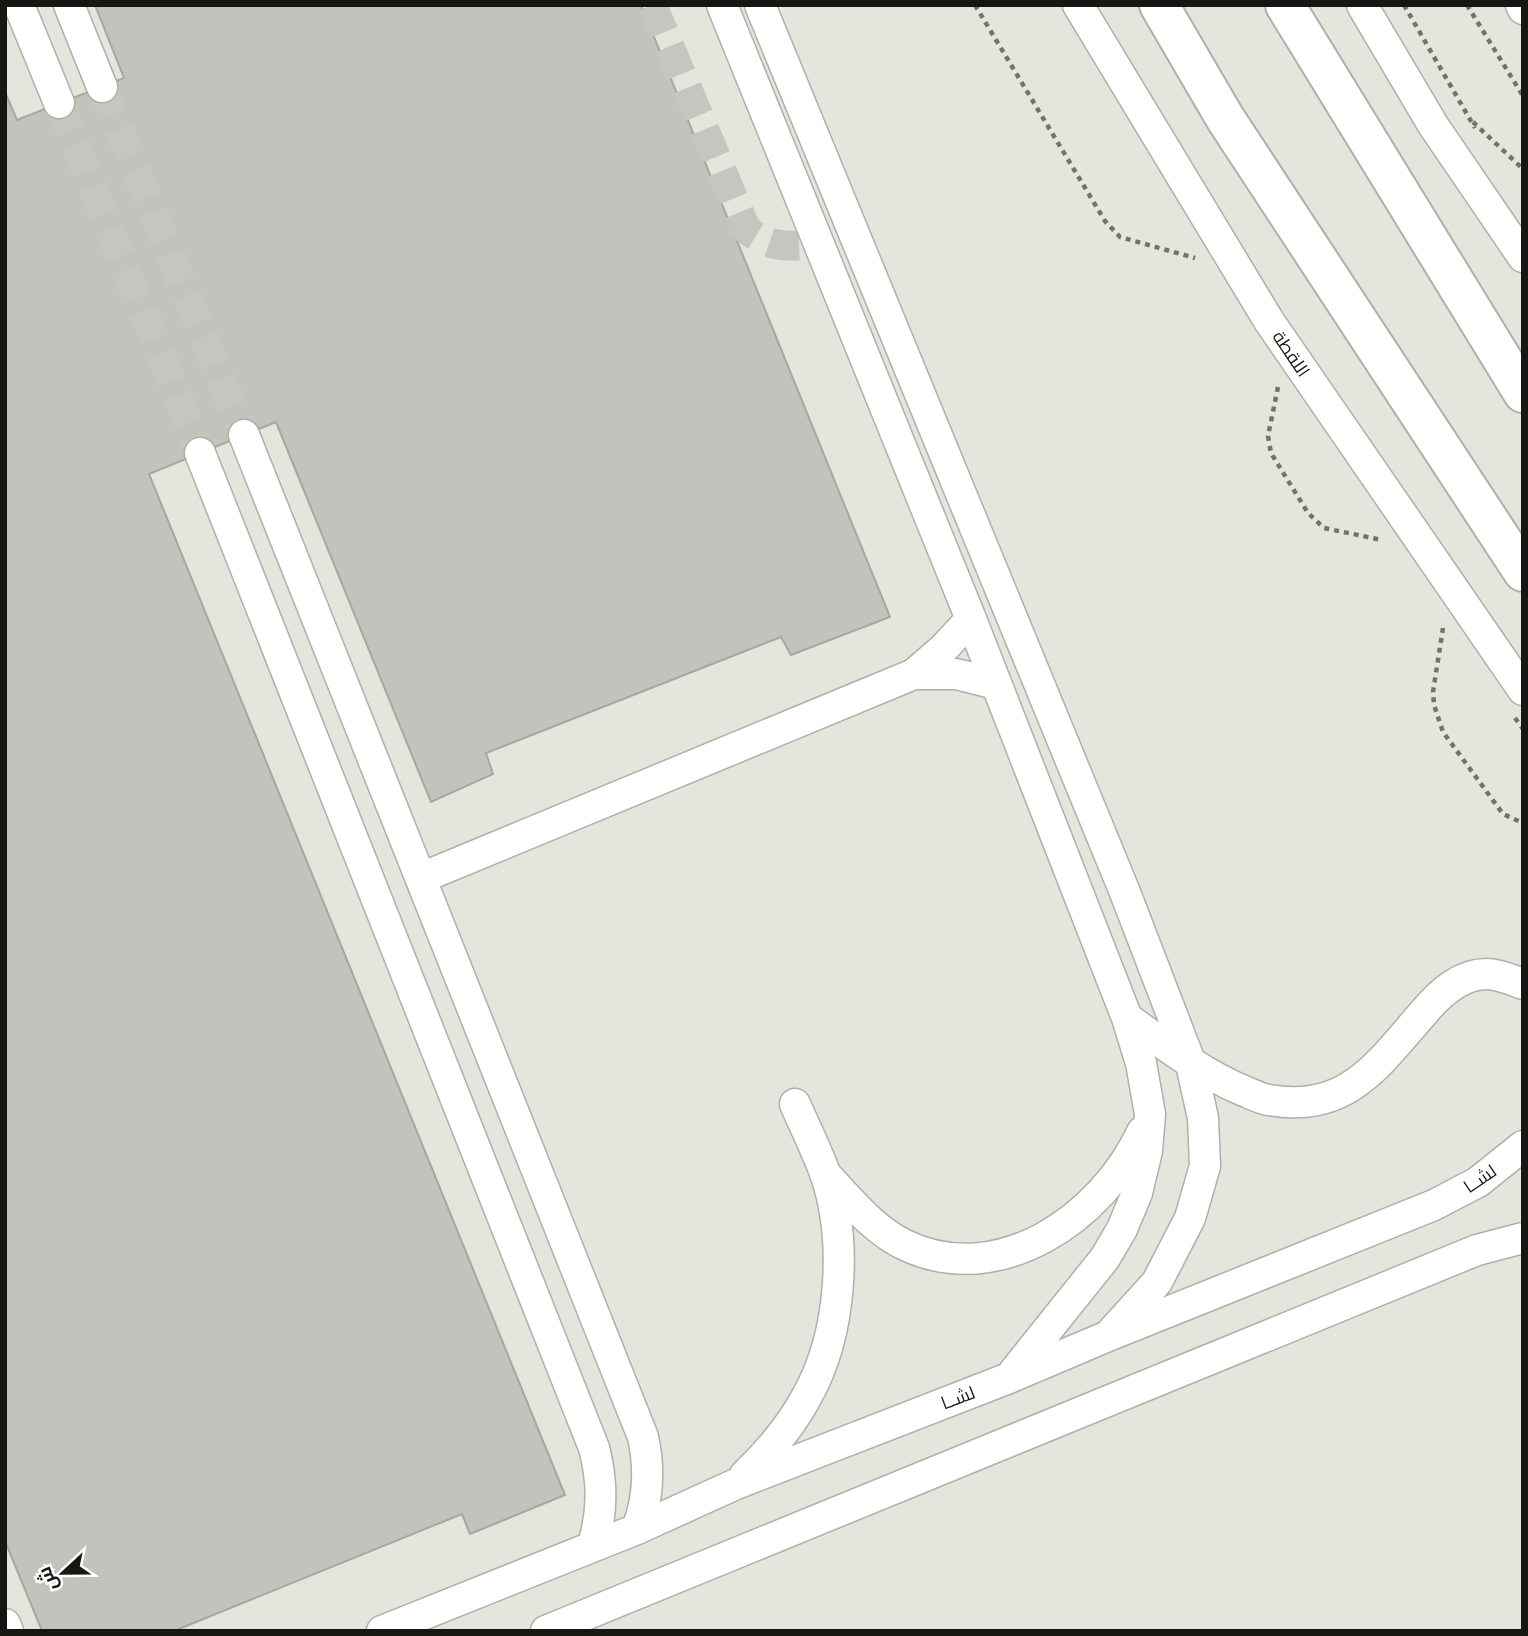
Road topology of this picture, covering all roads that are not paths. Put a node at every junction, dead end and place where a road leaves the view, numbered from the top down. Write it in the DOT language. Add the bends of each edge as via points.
graph roads {
  1 [pos="19,5"];
  2 [pos="69,5"];
  3 [pos="722,5"];
  4 [pos="760,5"];
  5 [pos="1078,5"];
  6 [pos="1159,5"];
  7 [pos="1285,5"];
  8 [pos="1362,5"];
  9 [pos="102,87"];
  10 [pos="59,103"];
  11 [pos="1523,257"];
  12 [pos="1523,393"];
  13 [pos="244,435"];
  14 [pos="200,453"];
  15 [pos="1523,572"];
  16 [pos="971,619"];
  17 [pos="914,674"];
  18 [pos="996,684"];
  19 [pos="1523,690"];
  20 [pos="421,878"];
  21 [pos="1523,984"];
  22 [pos="1127,1018"];
  23 [pos="1191,1064"];
  24 [pos="795,1104"];
  25 [pos="1150,1114"];
  26 [pos="1523,1146"];
  27 [pos="825,1174"];
  28 [pos="1523,1238"];
  29 [pos="1108,1336"];
  30 [pos="1009,1378"];
  31 [pos="736,1484"];
  32 [pos="637,1529"];
  33 [pos="593,1545"];
  34 [pos="5,1623"];
  35 [pos="8,1631"];
  36 [pos="382,1631"];
  37 [pos="546,1631"];
  1 -- 10 [label="street"];
  2 -- 9 [label="street"];
  3 -- 16 [label="street"];
  4 -- 23 [label="street" via="1129,901"];
  5 -- 19 [label="street, اللقطة" via="1269,321"];
  6 -- 15 [label="main road" via="1225,118"];
  7 -- 12 [label="main road"];
  8 -- 11 [label="street" via="1433,125"];
  13 -- 20 [label="street"];
  14 -- 33 [label="street" via="594,1448 602,1491"];
  16 -- 17 [label="street"];
  16 -- 18 [label="street"];
  17 -- 18 [label="street" via="956,674"];
  17 -- 20 [label="street"];
  18 -- 22 [label="street"];
  20 -- 32 [label="street" via="643,1437 649,1474"];
  21 -- 23 [label="street" via="1488,974 1455,983 1376,1066 1355,1085 1329,1098 1301,1103 1267,1100"];
  22 -- 23 [label="street"];
  22 -- 25 [label="street" via="1142,1063"];
  23 -- 29 [label="street" via="1203,1118 1205,1167 1190,1218 1157,1282"];
  24 -- 27 [label="street"];
  25 -- 27 [label="street" via="1127,1159 1089,1204 1035,1242 992,1258 946,1259 902,1244 883,1232"];
  25 -- 30 [label="street" via="1137,1193 1122,1229 1105,1258"];
  26 -- 29 [label="street, لشــا" via="1478,1182 1434,1205"];
  27 -- 31 [label="street" via="836,1222 839,1270 834,1319 808,1396 771,1450"];
  28 -- 37 [label="street" via="1477,1250"];
  29 -- 30 [label="street, لشــا"];
  30 -- 31 [label="street, لشــا"];
  31 -- 32 [label="street, لشــا"];
  32 -- 33 [label="street, لشــا"];
  33 -- 36 [label="street, لشــا"];
  34 -- 35 [label="street"];
}
